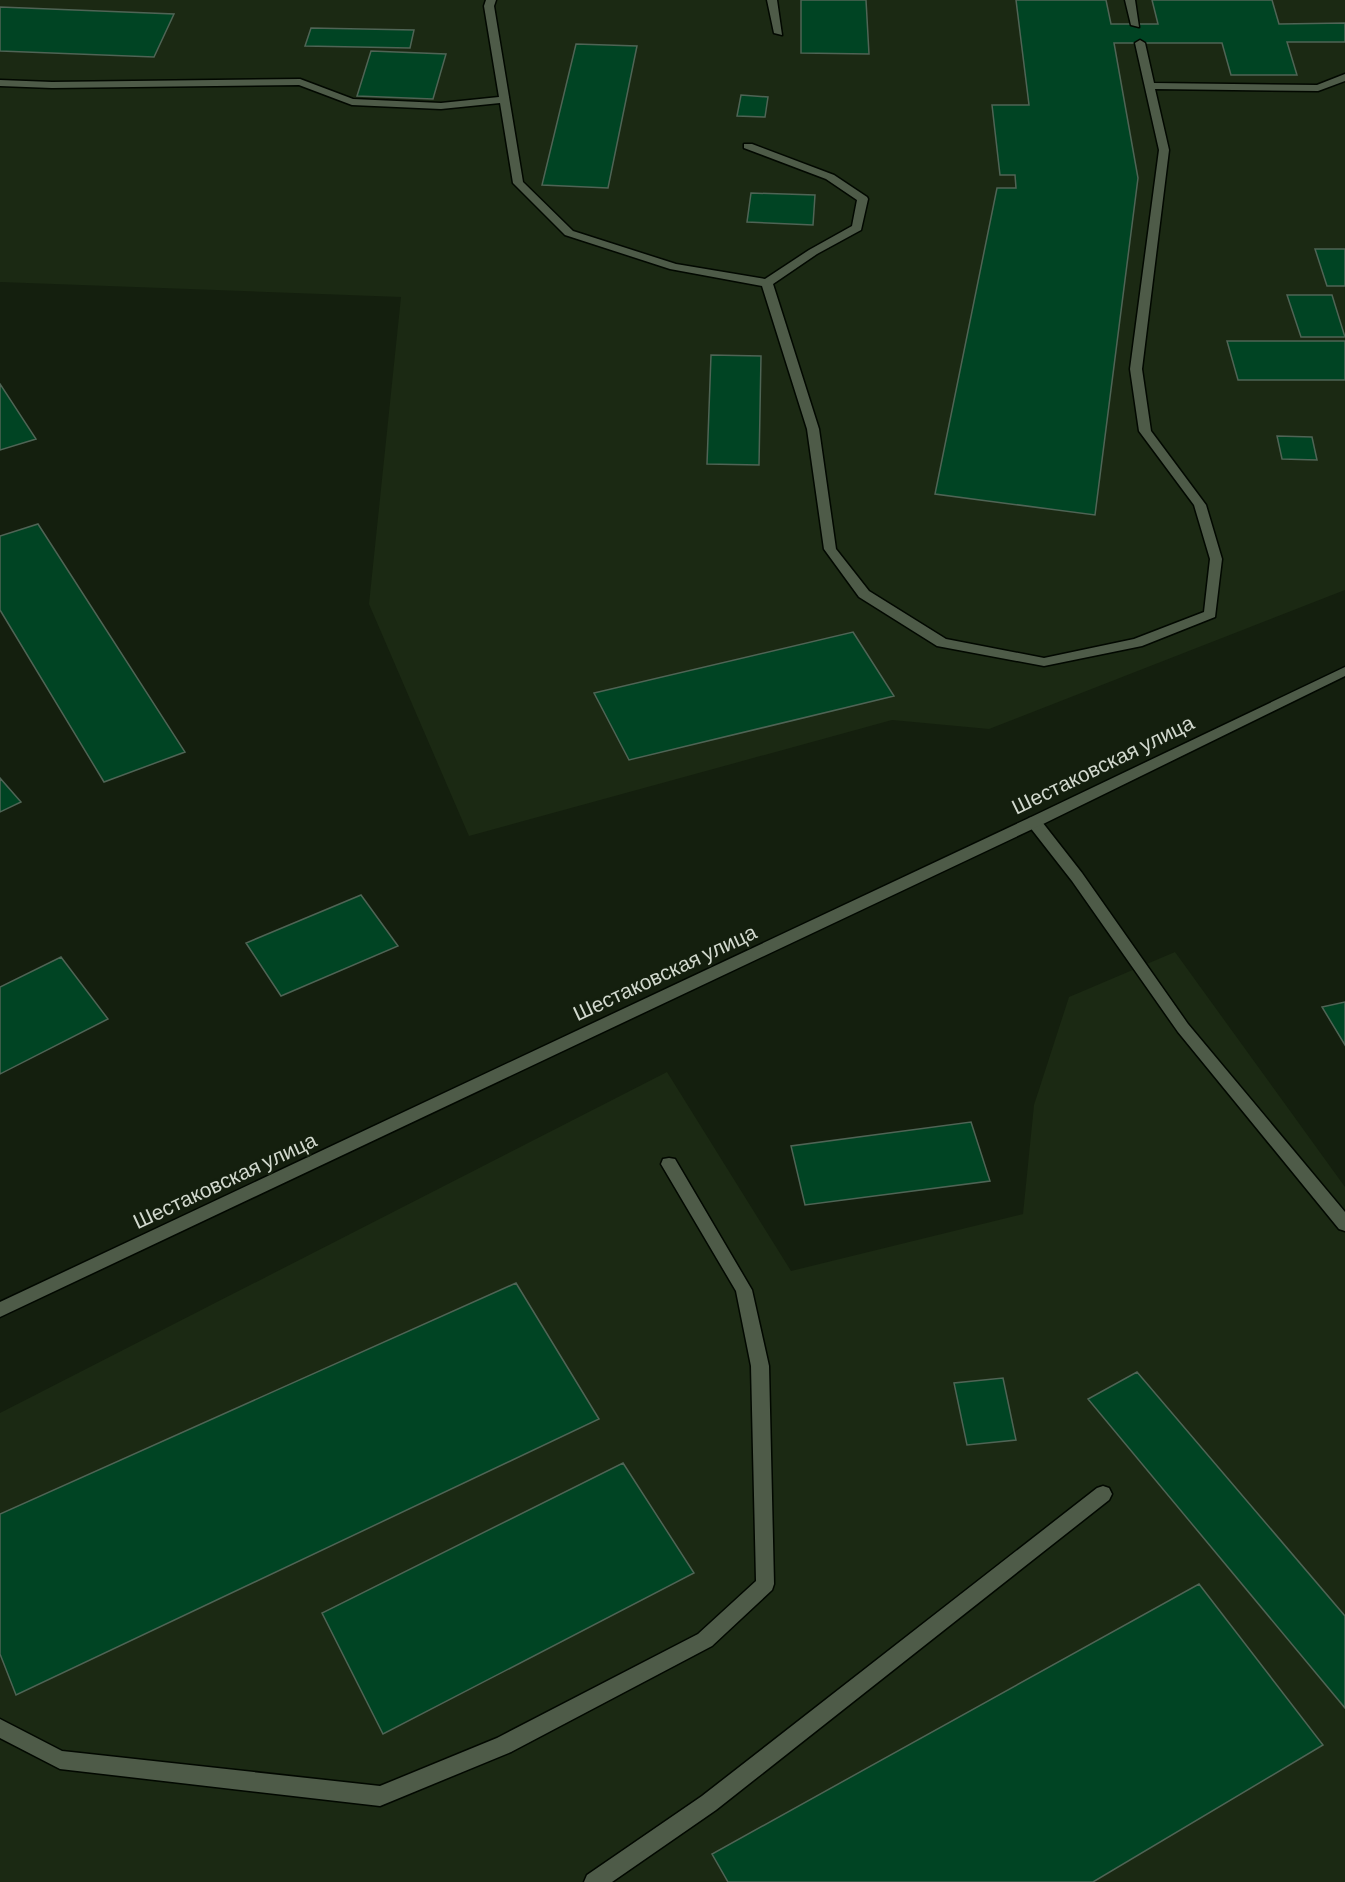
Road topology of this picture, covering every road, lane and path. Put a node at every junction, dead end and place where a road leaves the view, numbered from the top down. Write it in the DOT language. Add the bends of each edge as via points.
graph roads {
  1 [pos="491,0"];
  2 [pos="772,0"];
  3 [pos="1130,0"];
  4 [pos="1136,24"];
  5 [pos="779,33"];
  6 [pos="1140,43"];
  7 [pos="1345,77"];
  8 [pos="0,82"];
  9 [pos="1149,86"];
  10 [pos="505,99"];
  11 [pos="748,146"];
  12 [pos="767,283"];
  13 [pos="1345,671"];
  14 [pos="1034,822"];
  15 [pos="669,1164"];
  16 [pos="1345,1224"];
  17 [pos="0,1310"];
  18 [pos="1103,1494"];
  19 [pos="0,1728"];
  20 [pos="594,1882"];
  1 -- 10 [label="main road"];
  2 -- 5 [label="main road"];
  3 -- 4 [label="main road"];
  6 -- 9 [label="main road"];
  7 -- 9 [label="main road" via="1318,88"];
  8 -- 10 [label="main road" via="300,82 352,102 441,106"];
  9 -- 12 [label="main road" via="1164,150 1136,369 1145,431 1200,505 1216,559 1210,614 1137,643 1044,662 942,643 864,594 830,549 813,429"];
  10 -- 12 [label="main road" via="518,183 569,233 674,267"];
  11 -- 12 [label="main road" via="830,177 862,199 857,228"];
  13 -- 14 [label="main road, Шестаковская улица"];
  14 -- 16 [label="main road" via="1183,1028"];
  14 -- 17 [label="main road, Шестаковская улица"];
  15 -- 19 [label="main road" via="744,1290 760,1366 765,1584 705,1640 504,1745 380,1796 60,1760"];
  18 -- 20 [label="main road" via="709,1803"];
}
